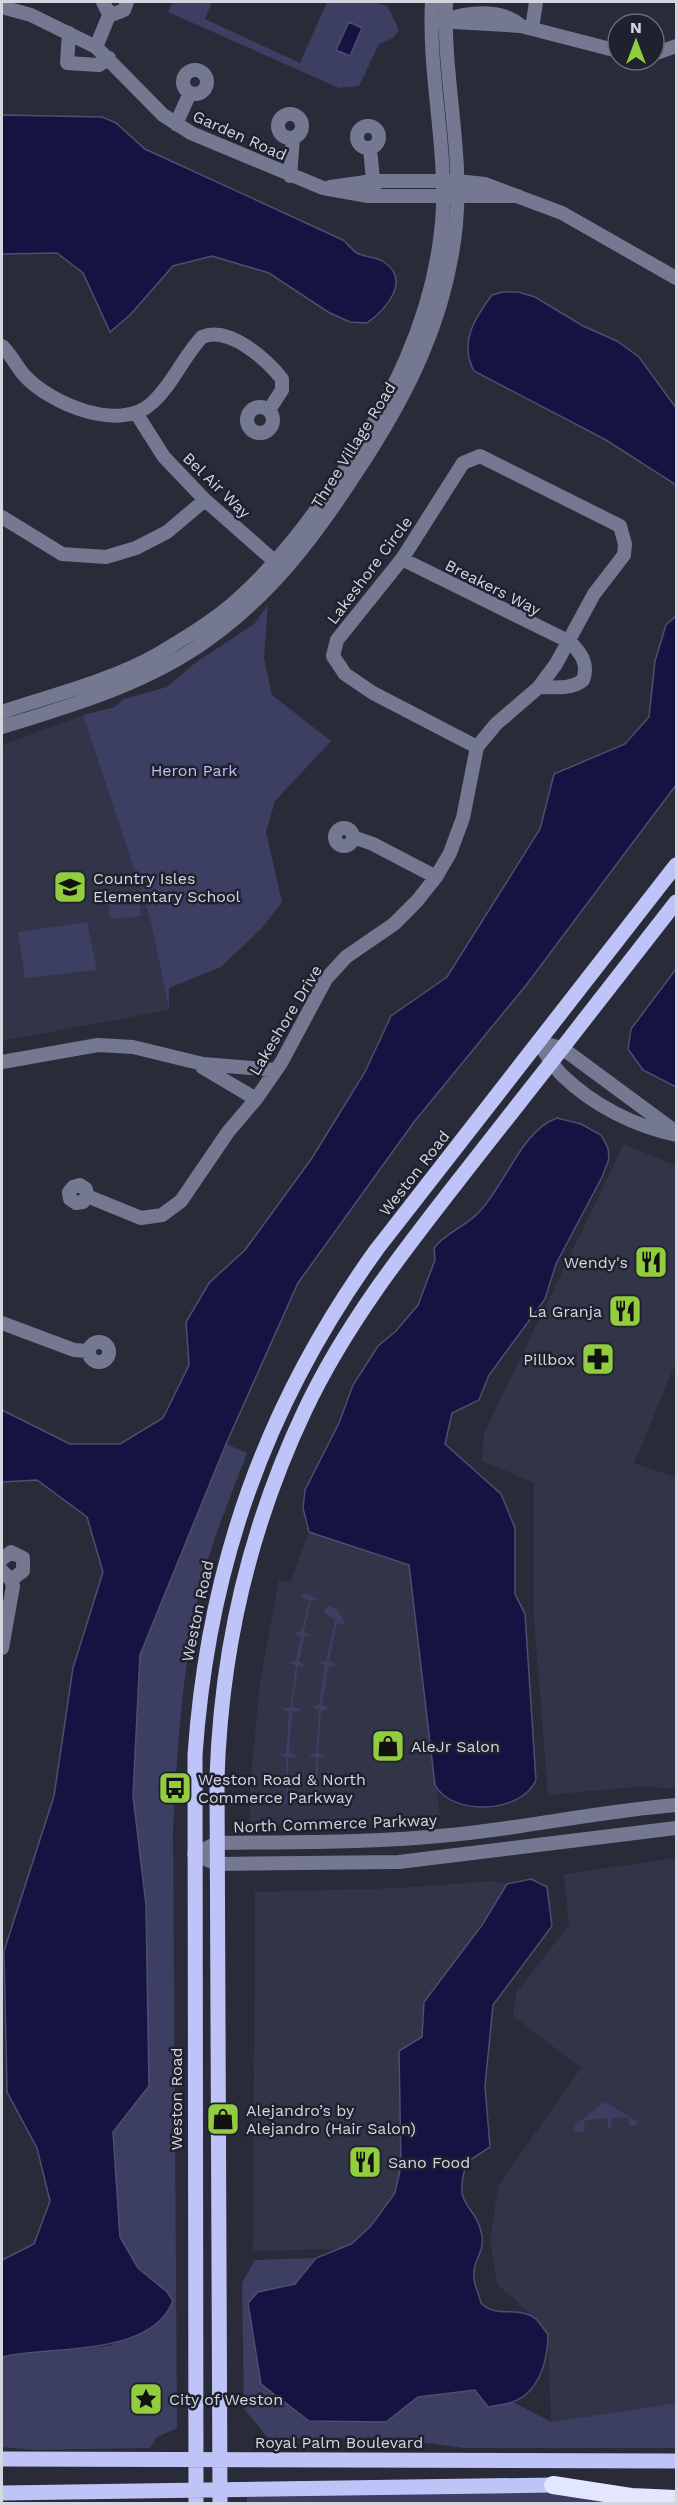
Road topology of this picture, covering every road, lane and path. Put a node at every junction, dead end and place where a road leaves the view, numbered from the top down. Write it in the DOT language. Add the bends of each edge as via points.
graph roads {
  1 [pos="127,2"];
  2 [pos="432,2"];
  3 [pos="446,2"];
  4 [pos="536,2"];
  5 [pos="2,4"];
  6 [pos="107,7"];
  7 [pos="438,21"];
  8 [pos="527,28"];
  9 [pos="69,33"];
  10 [pos="96,46"];
  11 [pos="606,48"];
  12 [pos="109,58"];
  13 [pos="190,93"];
  14 [pos="176,124"];
  15 [pos="293,138"];
  16 [pos="370,148"];
  17 [pos="290,176"];
  18 [pos="373,181"];
  19 [pos="443,181"];
  20 [pos="457,181"];
  21 [pos="323,188"];
  22 [pos="374,196"];
  23 [pos="443,196"];
  24 [pos="458,196"];
  25 [pos="518,196"];
  26 [pos="676,278"];
  27 [pos="2,346"];
  28 [pos="269,410"];
  29 [pos="136,413"];
  30 [pos="205,500"];
  31 [pos="2,517"];
  32 [pos="625,544"];
  33 [pos="402,559"];
  34 [pos="274,561"];
  35 [pos="286,571"];
  36 [pos="570,642"];
  37 [pos="539,687"];
  38 [pos="2,712"];
  39 [pos="2,727"];
  40 [pos="477,747"];
  41 [pos="353,837"];
  42 [pos="676,865"];
  43 [pos="436,877"];
  44 [pos="676,902"];
  45 [pos="538,1042"];
  46 [pos="562,1048"];
  47 [pos="189,1061"];
  48 [pos="552,1061"];
  49 [pos="2,1062"];
  50 [pos="276,1070"];
  51 [pos="256,1099"];
  52 [pos="676,1133"];
  53 [pos="87,1196"];
  54 [pos="2,1323"];
  55 [pos="88,1351"];
  56 [pos="2,1559"];
  57 [pos="6,1576"];
  58 [pos="2,1648"];
  59 [pos="676,1805"];
  60 [pos="676,1828"];
  61 [pos="217,1843"];
  62 [pos="194,1854"];
  63 [pos="217,1864"];
  64 [pos="2,2459"];
  65 [pos="196,2461"];
  66 [pos="220,2461"];
  67 [pos="676,2461"];
  68 [pos="553,2485"];
  69 [pos="676,2487"];
  70 [pos="2,2493"];
  71 [pos="196,2497"];
  72 [pos="220,2497"];
  73 [pos="676,2499"];
  1 -- 6 [label="street" via="121,12"];
  2 -- 7 [label="street, Three Village Road"];
  3 -- 7 [label="street, Three Village Road"];
  4 -- 8 [label="street"];
  5 -- 9 [label="street, Garden Road"];
  6 -- 10 [label="street"];
  7 -- 8 [label="street" via="489,14 511,18"];
  7 -- 19 [label="street, Three Village Road"];
  7 -- 20 [label="street, Three Village Road"];
  8 -- 11 [label="street"];
  9 -- 10 [label="street, Garden Road"];
  9 -- 12 [label="street" via="67,63 99,66"];
  10 -- 12 [label="street, Garden Road"];
  12 -- 14 [label="street, Garden Road" via="151,104"];
  13 -- 14 [label="street"];
  14 -- 17 [label="street, Garden Road"];
  15 -- 17 [label="street"];
  16 -- 18 [label="street"];
  17 -- 21 [label="street, Garden Road"];
  18 -- 19 [label="street, Garden Road"];
  18 -- 21 [label="street, Garden Road"];
  18 -- 22 [label="street"];
  19 -- 20 [label="street, Garden Road"];
  19 -- 23 [label="street, Three Village Road"];
  20 -- 24 [label="street, Three Village Road"];
  20 -- 25 [label="street, Garden Road" via="485,184"];
  21 -- 22 [label="street, Garden Road"];
  22 -- 23 [label="street, Garden Road"];
  23 -- 24 [label="street, Garden Road"];
  23 -- 34 [label="street, Three Village Road" via="437,264 427,305 392,393 304,529"];
  24 -- 25 [label="street, Garden Road"];
  24 -- 35 [label="street, Three Village Road" via="450,266 440,309 404,398 316,535"];
  25 -- 26 [label="street, Garden Road" via="562,213"];
  27 -- 29 [label="street" via="43,392 70,406 100,414"];
  28 -- 29 [label="street" via="283,386 274,369 234,340 207,335 196,343 167,388"];
  29 -- 30 [label="street, Bel Air Way" via="164,457"];
  30 -- 31 [label="street" via="167,531 136,548 106,557 62,554"];
  30 -- 34 [label="street, Bel Air Way"];
  32 -- 33 [label="street, Lakeshore Circle" via="620,526 480,456 463,463"];
  32 -- 36 [label="street, Lakeshore Drive" via="620,562 594,594"];
  33 -- 36 [label="street, Breakers Way"];
  33 -- 40 [label="street, Lakeshore Circle" via="337,640 333,656 345,674 373,693"];
  34 -- 35 [label="street, Bel Air Way"];
  34 -- 38 [label="street, Three Village Road" via="238,599 156,655 112,675"];
  35 -- 39 [label="street, Three Village Road" via="250,607 209,639 163,667 75,704"];
  36 -- 37 [label="street, Lakeshore Drive"];
  36 -- 37 [label="street" via="585,662 583,680 558,688"];
  37 -- 40 [label="street, Lakeshore Drive" via="496,724"];
  40 -- 43 [label="street, Lakeshore Drive" via="463,818"];
  41 -- 43 [label="street"];
  42 -- 45 [label="main road, Weston Road"];
  43 -- 50 [label="street, Lakeshore Drive" via="394,924 346,957 326,979"];
  44 -- 46 [label="main road"];
  45 -- 46 [label="street"];
  45 -- 48 [label="street"];
  45 -- 62 [label="main road, Weston Road" via="358,1276 305,1360 269,1434 236,1523 209,1632 195,1755"];
  46 -- 48 [label="main road"];
  46 -- 52 [label="street"];
  47 -- 49 [label="street" via="133,1047 98,1046"];
  47 -- 50 [label="street"];
  47 -- 51 [label="street"];
  48 -- 52 [label="street" via="562,1076 624,1118 650,1129"];
  48 -- 61 [label="main road" via="383,1278 330,1362 293,1436 258,1528 232,1630 219,1724"];
  50 -- 51 [label="street, Lakeshore Drive"];
  51 -- 53 [label="street, Lakeshore Drive" via="228,1132 181,1201 162,1215 141,1218"];
  54 -- 55 [label="street" via="74,1350"];
  56 -- 57 [label="street" via="11,1552 23,1558 23,1571"];
  57 -- 58 [label="street" via="13,1594"];
  59 -- 61 [label="street, North Commerce Parkway" via="396,1840"];
  60 -- 63 [label="street" via="399,1862"];
  61 -- 62 [label="street, North Commerce Parkway"];
  61 -- 63 [label="main road"];
  62 -- 63 [label="street"];
  62 -- 65 [label="main road, Weston Road"];
  63 -- 66 [label="main road"];
  64 -- 65 [label="main road, Royal Palm Boulevard"];
  65 -- 66 [label="main road, Royal Palm Boulevard"];
  65 -- 71 [label="main road, Weston Road"];
  66 -- 67 [label="main road, Royal Palm Boulevard"];
  66 -- 72 [label="main road"];
  68 -- 69 [label="highway"];
  68 -- 72 [label="main road"];
  68 -- 73 [label="highway" via="630,2497"];
  70 -- 71 [label="main road"];
  71 -- 72 [label="main road"];
}
